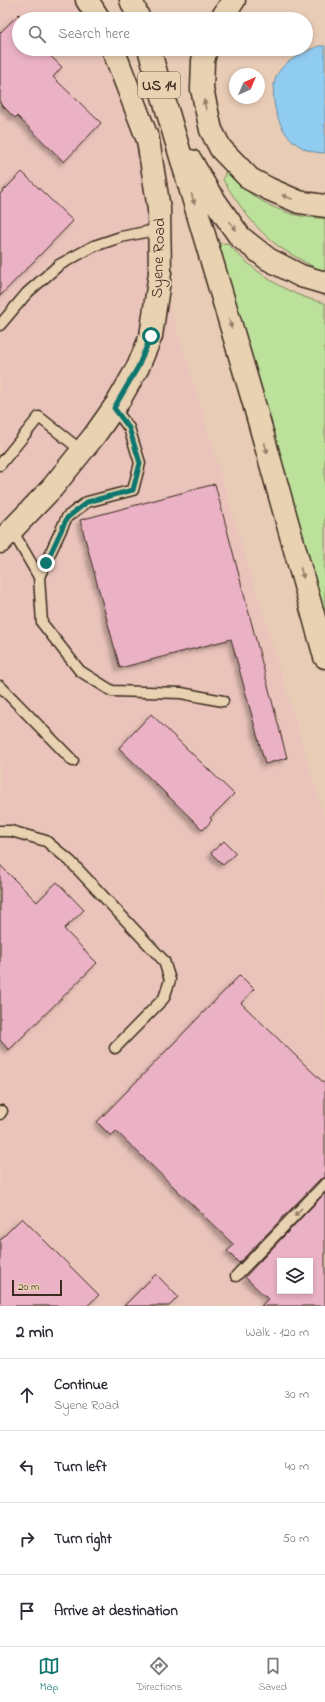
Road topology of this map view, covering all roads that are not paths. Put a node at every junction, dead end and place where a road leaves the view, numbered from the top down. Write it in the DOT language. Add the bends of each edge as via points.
graph roads {
  1 [pos="87,0"];
  2 [pos="131,0"];
  3 [pos="234,0"];
  4 [pos="95,12"];
  5 [pos="136,12"];
  6 [pos="226,12"];
  7 [pos="116,56"];
  8 [pos="151,56"];
  9 [pos="204,56"];
  10 [pos="170,121"];
  11 [pos="325,206"];
  12 [pos="160,230"];
  13 [pos="325,283"];
  14 [pos="0,325"];
  15 [pos="114,408"];
  16 [pos="82,451"];
  17 [pos="0,465"];
  18 [pos="6,536"];
  19 [pos="39,577"];
  20 [pos="325,657"];
  21 [pos="0,686"];
  22 [pos="223,701"];
  23 [pos="73,761"];
  24 [pos="0,831"];
  25 [pos="115,1048"];
  26 [pos="325,1184"];
  27 [pos="236,1276"];
  1 -- 4 [label="main road"];
  2 -- 5 [label="main road"];
  3 -- 6 [label="main road"];
  7 -- 12 [label="main road, Syene Road" via="148,140"];
  8 -- 10 [label="main road, US 14"];
  11 -- 9 [label="main road, one-way" via="299,202 250,179 221,149 211,130 202,89"];
  10 -- 13 [label="main road, one-way" via="208,192 240,237 268,259 301,276"];
  10 -- 20 [label="main road, one-way" via="253,400"];
  12 -- 14 [label="lane" via="121,237 94,246 58,264 27,293"];
  12 -- 15 [label="main road, Syene Road" via="160,273 151,336 138,367"];
  15 -- 16 [label="main road, Syene Road"];
  15 -- 19 [label="lane" via="129,428 140,463 133,490 87,502 67,518"];
  16 -- 17 [label="lane" via="39,417"];
  16 -- 18 [label="main road, Syene Road" via="52,488"];
  18 -- 19 [label="lane"];
  19 -- 22 [label="lane" via="42,623 80,671 112,691 181,693"];
  21 -- 23 [label="lane"];
  24 -- 25 [label="lane" via="11,831 46,841 70,861 164,961 170,980 164,998"];
  26 -- 27 [label="lane, one-way"];
}
